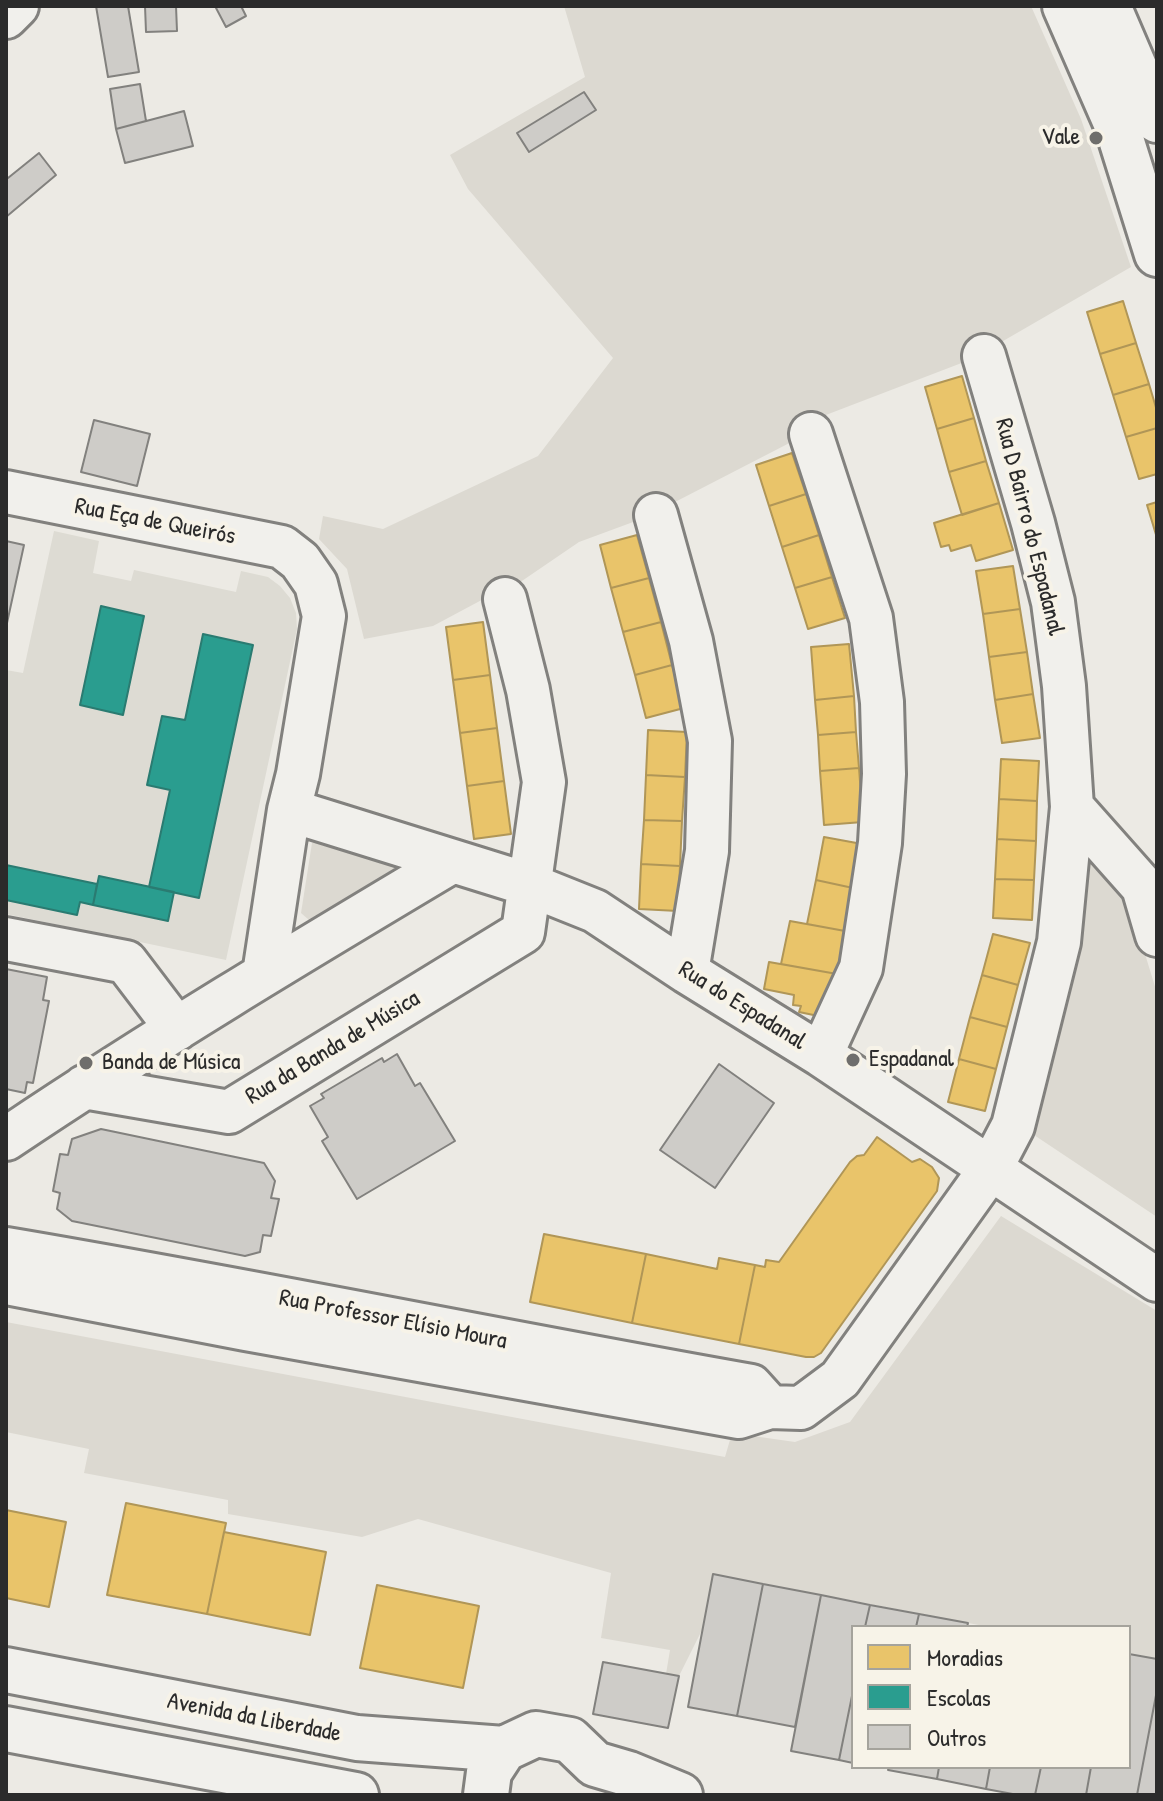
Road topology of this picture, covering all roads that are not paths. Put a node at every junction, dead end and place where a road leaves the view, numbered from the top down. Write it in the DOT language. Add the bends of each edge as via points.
graph roads {
  1 [pos="17,6"];
  2 [pos="1065,6"];
  3 [pos="1108,6"];
  4 [pos="6,17"];
  5 [pos="1157,120"];
  6 [pos="1157,254"];
  7 [pos="984,356"];
  8 [pos="811,434"];
  9 [pos="6,492"];
  10 [pos="656,515"];
  11 [pos="505,599"];
  12 [pos="1072,807"];
  13 [pos="289,810"];
  14 [pos="453,861"];
  15 [pos="530,885"];
  16 [pos="1157,935"];
  17 [pos="6,939"];
  18 [pos="687,972"];
  19 [pos="264,974"];
  20 [pos="177,1029"];
  21 [pos="821,1055"];
  22 [pos="84,1087"];
  23 [pos="6,1139"];
  24 [pos="991,1168"];
  25 [pos="6,1249"];
  26 [pos="1157,1280"];
  27 [pos="6,1283"];
  28 [pos="770,1407"];
  29 [pos="6,1670"];
  30 [pos="6,1729"];
  31 [pos="504,1749"];
  32 [pos="598,1779"];
  33 [pos="356,1795"];
  34 [pos="486,1795"];
  35 [pos="680,1795"];
  1 -- 4 [label="street"];
  2 -- 6 [label="main road" via="1116,123"];
  3 -- 5 [label="main road"];
  7 -- 12 [label="street, Rua D Bairro do Espadanal" via="1053,602"];
  8 -- 21 [label="street" via="871,618 884,774 880,843 861,968"];
  9 -- 13 [label="street, Rua Eça de Queirós" via="282,547 300,561 316,584 324,616"];
  10 -- 18 [label="street" via="691,641 710,741 707,851"];
  11 -- 15 [label="street" via="544,782"];
  12 -- 16 [label="street" via="1143,887"];
  12 -- 24 [label="street, Rua D Bairro do Espadanal" via="1059,942 1013,1126"];
  13 -- 14 [label="street, Rua do Espadanal"];
  13 -- 19 [label="street"];
  14 -- 15 [label="street, Rua do Espadanal"];
  14 -- 19 [label="street"];
  15 -- 18 [label="street, Rua do Espadanal" via="595,911"];
  15 -- 22 [label="street, Rua da Banda de Música" via="523,932 229,1112"];
  17 -- 20 [label="street" via="126,962"];
  18 -- 21 [label="street, Rua do Espadanal"];
  19 -- 20 [label="street"];
  20 -- 22 [label="street"];
  21 -- 24 [label="street, Rua do Espadanal"];
  22 -- 23 [label="street"];
  24 -- 26 [label="street, Rua do Espadanal"];
  24 -- 28 [label="street, Rua Professor Elísio Moura" via="840,1379 801,1408"];
  25 -- 28 [label="street, Rua Professor Elísio Moura" via="751,1386"];
  27 -- 28 [label="street, Rua Professor Elísio Moura" via="739,1417"];
  29 -- 31 [label="main road, Avenida da Liberdade" via="357,1738"];
  30 -- 33 [label="main road"];
  31 -- 32 [label="main road, Avenida da Liberdade" via="536,1734 570,1740"];
  31 -- 34 [label="main road" via="489,1772"];
  32 -- 35 [label="main road, Avenida da Liberdade" via="629,1774"];
}
